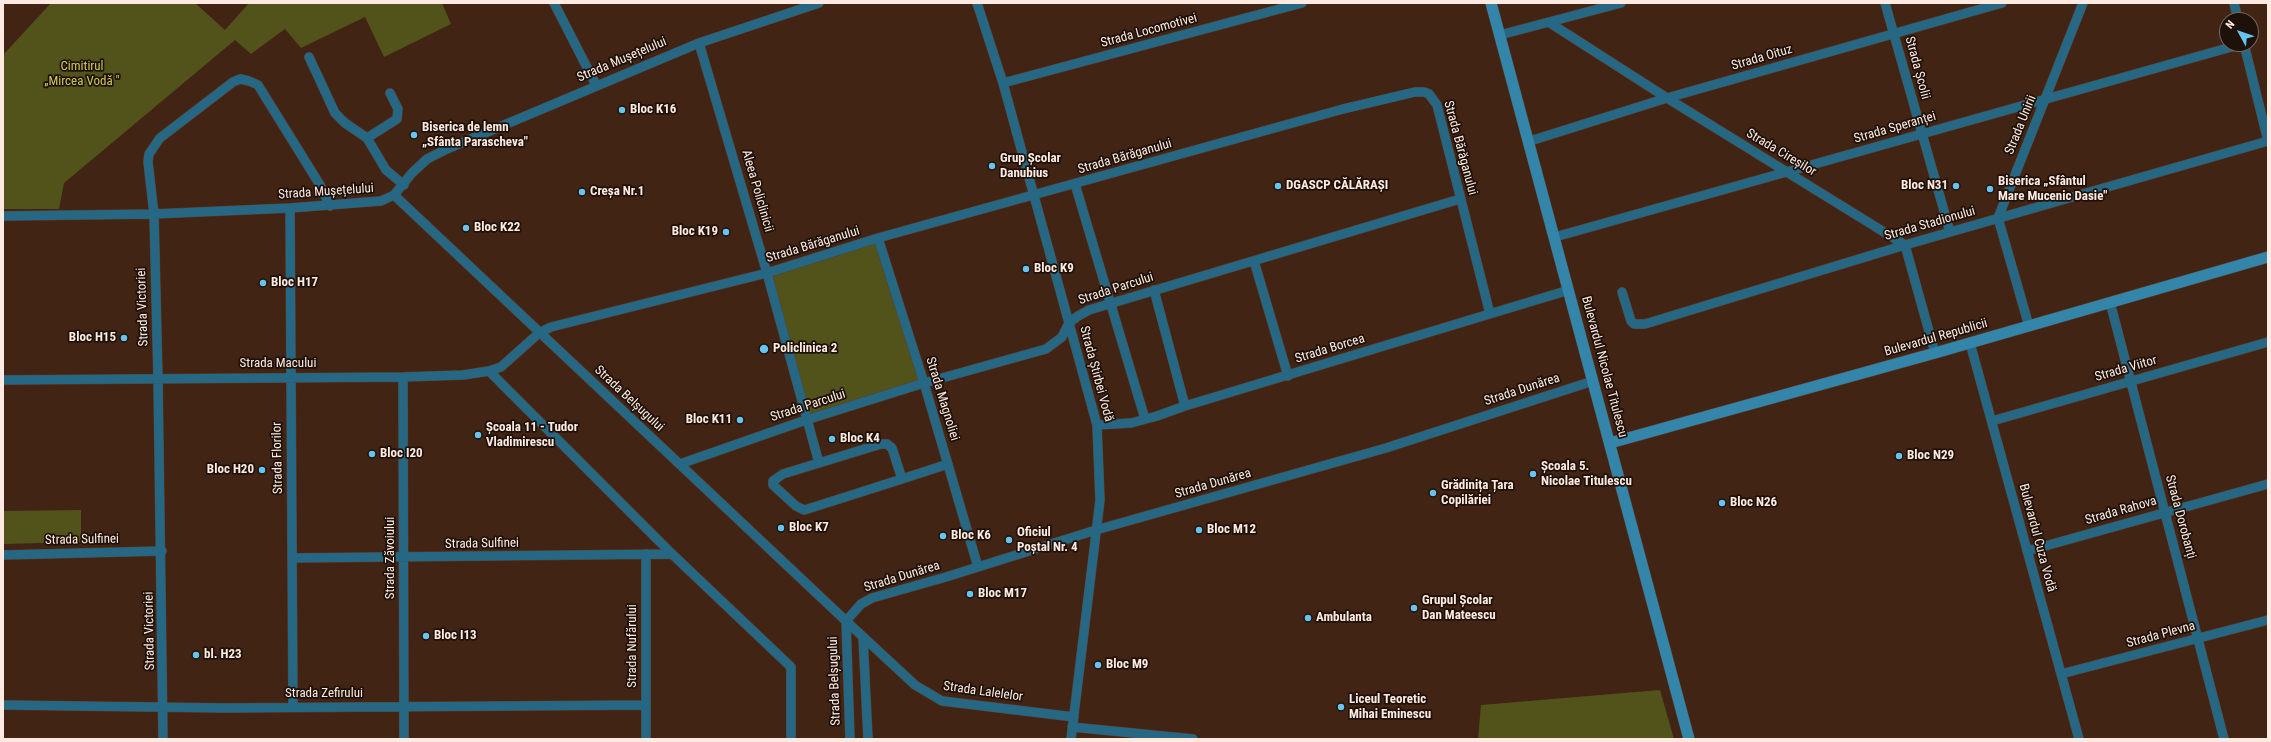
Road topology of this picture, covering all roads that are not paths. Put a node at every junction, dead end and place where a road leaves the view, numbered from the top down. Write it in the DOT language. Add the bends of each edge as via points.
graph roads {
  1 [pos="554,3"];
  2 [pos="819,3"];
  3 [pos="977,3"];
  4 [pos="1302,3"];
  5 [pos="1491,3"];
  6 [pos="1621,3"];
  7 [pos="1885,3"];
  8 [pos="2002,3"];
  9 [pos="2083,3"];
  10 [pos="1550,23"];
  11 [pos="1894,34"];
  12 [pos="1500,35"];
  13 [pos="699,43"];
  14 [pos="2219,50"];
  15 [pos="2245,52"];
  16 [pos="309,57"];
  17 [pos="1003,83"];
  18 [pos="596,85"];
  19 [pos="390,93"];
  20 [pos="2046,97"];
  21 [pos="1666,98"];
  22 [pos="1921,134"];
  23 [pos="367,138"];
  24 [pos="1530,141"];
  25 [pos="2268,141"];
  26 [pos="1787,172"];
  27 [pos="1075,184"];
  28 [pos="404,185"];
  29 [pos="394,195"];
  30 [pos="1034,196"];
  31 [pos="1460,199"];
  32 [pos="330,206"];
  33 [pos="290,208"];
  34 [pos="154,214"];
  35 [pos="3,216"];
  36 [pos="1998,218"];
  37 [pos="1950,232"];
  38 [pos="1555,237"];
  39 [pos="878,238"];
  40 [pos="1905,245"];
  41 [pos="2268,257"];
  42 [pos="1254,261"];
  43 [pos="767,273"];
  44 [pos="1154,290"];
  45 [pos="1569,290"];
  46 [pos="1622,292"];
  47 [pos="2110,302"];
  48 [pos="1111,303"];
  49 [pos="1490,314"];
  50 [pos="1069,323"];
  51 [pos="2029,326"];
  52 [pos="539,332"];
  53 [pos="2268,342"];
  54 [pos="1970,343"];
  55 [pos="1935,353"];
  56 [pos="489,371"];
  57 [pos="1288,376"];
  58 [pos="290,377"];
  59 [pos="403,377"];
  60 [pos="158,379"];
  61 [pos="3,380"];
  62 [pos="1593,380"];
  63 [pos="2130,382"];
  64 [pos="924,383"];
  65 [pos="1185,406"];
  66 [pos="1145,419"];
  67 [pos="806,420"];
  68 [pos="1992,421"];
  69 [pos="1097,425"];
  70 [pos="1610,442"];
  71 [pos="819,463"];
  72 [pos="680,464"];
  73 [pos="948,464"];
  74 [pos="902,479"];
  75 [pos="2268,484"];
  76 [pos="2165,512"];
  77 [pos="1096,530"];
  78 [pos="162,551"];
  79 [pos="2027,551"];
  80 [pos="646,554"];
  81 [pos="672,554"];
  82 [pos="3,555"];
  83 [pos="292,558"];
  84 [pos="404,558"];
  85 [pos="978,567"];
  86 [pos="2268,620"];
  87 [pos="846,621"];
  88 [pos="863,637"];
  89 [pos="2198,638"];
  90 [pos="2061,674"];
  91 [pos="3,705"];
  92 [pos="646,705"];
  93 [pos="404,706"];
  94 [pos="163,707"];
  95 [pos="293,707"];
  96 [pos="1073,722"];
  97 [pos="163,739"];
  98 [pos="404,739"];
  99 [pos="646,739"];
  100 [pos="791,739"];
  101 [pos="850,739"];
  102 [pos="868,739"];
  103 [pos="1071,739"];
  104 [pos="1193,739"];
  105 [pos="1689,739"];
  106 [pos="2079,739"];
  107 [pos="2224,739"];
  1 -- 18 [label="street"];
  2 -- 13 [label="street, Strada Mușețelului"];
  3 -- 17 [label="street, Strada Știrbei Vodă"];
  4 -- 17 [label="street, Strada Locomotivei"];
  5 -- 12 [label="main road, Bulevardul Nicolae Titulescu"];
  6 -- 10 [label="street"];
  7 -- 11 [label="street, Strada Școlii"];
  8 -- 11 [label="street, Strada Oituz"];
  9 -- 20 [label="street, Strada Unirii"];
  10 -- 12 [label="street"];
  10 -- 21 [label="street, Strada Cireșilor"];
  11 -- 21 [label="street, Strada Oituz"];
  11 -- 22 [label="street, Strada Școlii"];
  12 -- 24 [label="main road, Bulevardul Nicolae Titulescu"];
  13 -- 18 [label="street, Strada Mușețelului"];
  13 -- 43 [label="street, Aleea Policlinicii"];
  14 -- 20 [label="street, Strada Speranței"];
  15 -- 25 [label="street"];
  16 -- 23 [label="street" via="335,113 344,123"];
  17 -- 30 [label="street, Strada Știrbei Vodă"];
  18 -- 28 [label="street, Strada Mușețelului" via="427,159"];
  19 -- 23 [label="street" via="398,110 397,119"];
  20 -- 22 [label="street, Strada Speranței"];
  20 -- 36 [label="street, Strada Unirii"];
  21 -- 24 [label="street, Strada Oituz"];
  21 -- 26 [label="street, Strada Cireșilor"];
  22 -- 26 [label="street, Strada Speranței"];
  22 -- 37 [label="street, Strada Școlii"];
  23 -- 28 [label="street" via="386,170"];
  24 -- 38 [label="main road, Bulevardul Nicolae Titulescu"];
  25 -- 36 [label="street, Strada Stadionului"];
  26 -- 38 [label="street, Strada Speranței"];
  26 -- 40 [label="street, Strada Cireșilor"];
  27 -- 30 [label="street, Strada Bărăganului"];
  27 -- 31 [label="street, Strada Bărăganului" via="1343,109 1424,92 1433,98 1437,105"];
  27 -- 48 [label="street"];
  28 -- 29 [label="street, Strada Mușețelului"];
  29 -- 32 [label="street, Strada Mușețelului" via="381,201"];
  29 -- 52 [label="street, Strada Belșugului"];
  30 -- 39 [label="street, Strada Bărăganului"];
  30 -- 50 [label="street, Strada Știrbei Vodă"];
  31 -- 42 [label="street, Strada Parcului"];
  31 -- 49 [label="street, Strada Bărăganului"];
  32 -- 33 [label="street, Strada Mușețelului"];
  32 -- 34 [label="street, Strada Victoriei" via="320,185 258,86 240,79 160,138 153,146 148,162"];
  33 -- 34 [label="street, Strada Mușețelului"];
  33 -- 58 [label="street, Strada Florilor"];
  34 -- 35 [label="street, Strada Mușețelului"];
  34 -- 60 [label="street, Strada Victoriei"];
  36 -- 37 [label="street, Strada Stadionului"];
  36 -- 51 [label="street"];
  37 -- 40 [label="street, Strada Stadionului"];
  38 -- 45 [label="main road, Bulevardul Nicolae Titulescu"];
  39 -- 43 [label="street, Strada Bărăganului"];
  39 -- 64 [label="street, Strada Magnoliei"];
  40 -- 46 [label="street, Strada Stadionului" via="1640,324 1631,321"];
  40 -- 55 [label="street"];
  41 -- 47 [label="main road, Bulevardul Republicii"];
  42 -- 44 [label="street, Strada Parcului"];
  42 -- 57 [label="street"];
  43 -- 52 [label="street, Strada Bărăganului"];
  43 -- 67 [label="street, Aleea Policlinicii"];
  44 -- 48 [label="street, Strada Parcului"];
  44 -- 65 [label="street"];
  45 -- 49 [label="street, Strada Borcea"];
  45 -- 62 [label="main road, Bulevardul Nicolae Titulescu"];
  47 -- 51 [label="main road, Bulevardul Republicii"];
  47 -- 63 [label="street, Strada Dorobanți"];
  48 -- 50 [label="street, Strada Parcului" via="1089,310"];
  48 -- 66 [label="street"];
  49 -- 57 [label="street, Strada Borcea"];
  50 -- 64 [label="street, Strada Parcului" via="1062,337 1046,349"];
  50 -- 69 [label="street, Strada Știrbei Vodă"];
  51 -- 54 [label="main road, Bulevardul Republicii"];
  52 -- 56 [label="street, Strada Macului" via="501,367"];
  52 -- 72 [label="street, Strada Belșugului"];
  53 -- 63 [label="street, Strada Viitor"];
  54 -- 55 [label="main road, Bulevardul Republicii"];
  54 -- 68 [label="street, Bulevardul Cuza Vodă"];
  55 -- 70 [label="main road, Bulevardul Republicii"];
  56 -- 59 [label="street, Strada Macului" via="463,375"];
  56 -- 81 [label="street"];
  57 -- 65 [label="street, Strada Borcea"];
  58 -- 59 [label="street, Strada Macului"];
  58 -- 60 [label="street, Strada Macului"];
  58 -- 83 [label="street, Strada Florilor"];
  59 -- 84 [label="street, Strada Zăvoiului"];
  60 -- 61 [label="street, Strada Macului"];
  60 -- 78 [label="street, Strada Victoriei"];
  62 -- 70 [label="main road, Bulevardul Nicolae Titulescu"];
  62 -- 77 [label="street, Strada Dunărea" via="1386,448"];
  63 -- 68 [label="street, Strada Viitor"];
  63 -- 76 [label="street, Strada Dorobanți"];
  64 -- 67 [label="street, Strada Parcului"];
  64 -- 73 [label="street, Strada Magnoliei"];
  65 -- 66 [label="street, Strada Borcea"];
  66 -- 69 [label="street, Strada Borcea"];
  67 -- 71 [label="street, Aleea Policlinicii"];
  67 -- 72 [label="street, Strada Parcului"];
  68 -- 79 [label="street, Bulevardul Cuza Vodă"];
  69 -- 77 [label="street, Strada Știrbei Vodă" via="1100,500"];
  70 -- 105 [label="main road, Bulevardul Nicolae Titulescu"];
  71 -- 74 [label="street" via="887,444 894,452"];
  71 -- 74 [label="street" via="775,478 773,484 796,506 804,510"];
  72 -- 87 [label="street, Strada Belșugului"];
  73 -- 74 [label="street"];
  73 -- 85 [label="street, Strada Magnoliei"];
  75 -- 76 [label="street, Strada Rahova"];
  76 -- 79 [label="street, Strada Rahova"];
  76 -- 89 [label="street, Strada Dorobanți"];
  77 -- 85 [label="street, Strada Dunărea"];
  77 -- 96 [label="street, Strada Știrbei Vodă"];
  78 -- 82 [label="street, Strada Sulfinei"];
  78 -- 94 [label="street, Strada Victoriei"];
  79 -- 90 [label="street, Bulevardul Cuza Vodă"];
  80 -- 81 [label="street, Strada Sulfinei"];
  80 -- 84 [label="street, Strada Sulfinei"];
  80 -- 92 [label="street, Strada Nufărului"];
  81 -- 100 [label="street" via="791,667"];
  83 -- 84 [label="street, Strada Sulfinei"];
  83 -- 95 [label="street, Strada Florilor"];
  84 -- 93 [label="street, Strada Zăvoiului"];
  85 -- 87 [label="street, Strada Dunărea" via="872,598 861,604"];
  86 -- 89 [label="street, Strada Plevna"];
  87 -- 88 [label="street, Strada Belșugului"];
  87 -- 101 [label="street, Strada Belșugului"];
  88 -- 96 [label="street, Strada Lalelelor" via="915,685 942,701"];
  88 -- 102 [label="street"];
  89 -- 90 [label="street, Strada Plevna"];
  89 -- 107 [label="street, Strada Dorobanți"];
  90 -- 106 [label="street, Bulevardul Cuza Vodă"];
  91 -- 94 [label="street, Strada Zefirului"];
  92 -- 93 [label="street, Strada Zefirului"];
  92 -- 99 [label="street, Strada Nufărului"];
  93 -- 95 [label="street, Strada Zefirului"];
  93 -- 98 [label="street, Strada Zăvoiului"];
  94 -- 95 [label="street, Strada Zefirului"];
  94 -- 97 [label="street, Strada Victoriei"];
  96 -- 103 [label="street, Strada Știrbei Vodă"];
  96 -- 104 [label="street, Strada Lalelelor"];
}
